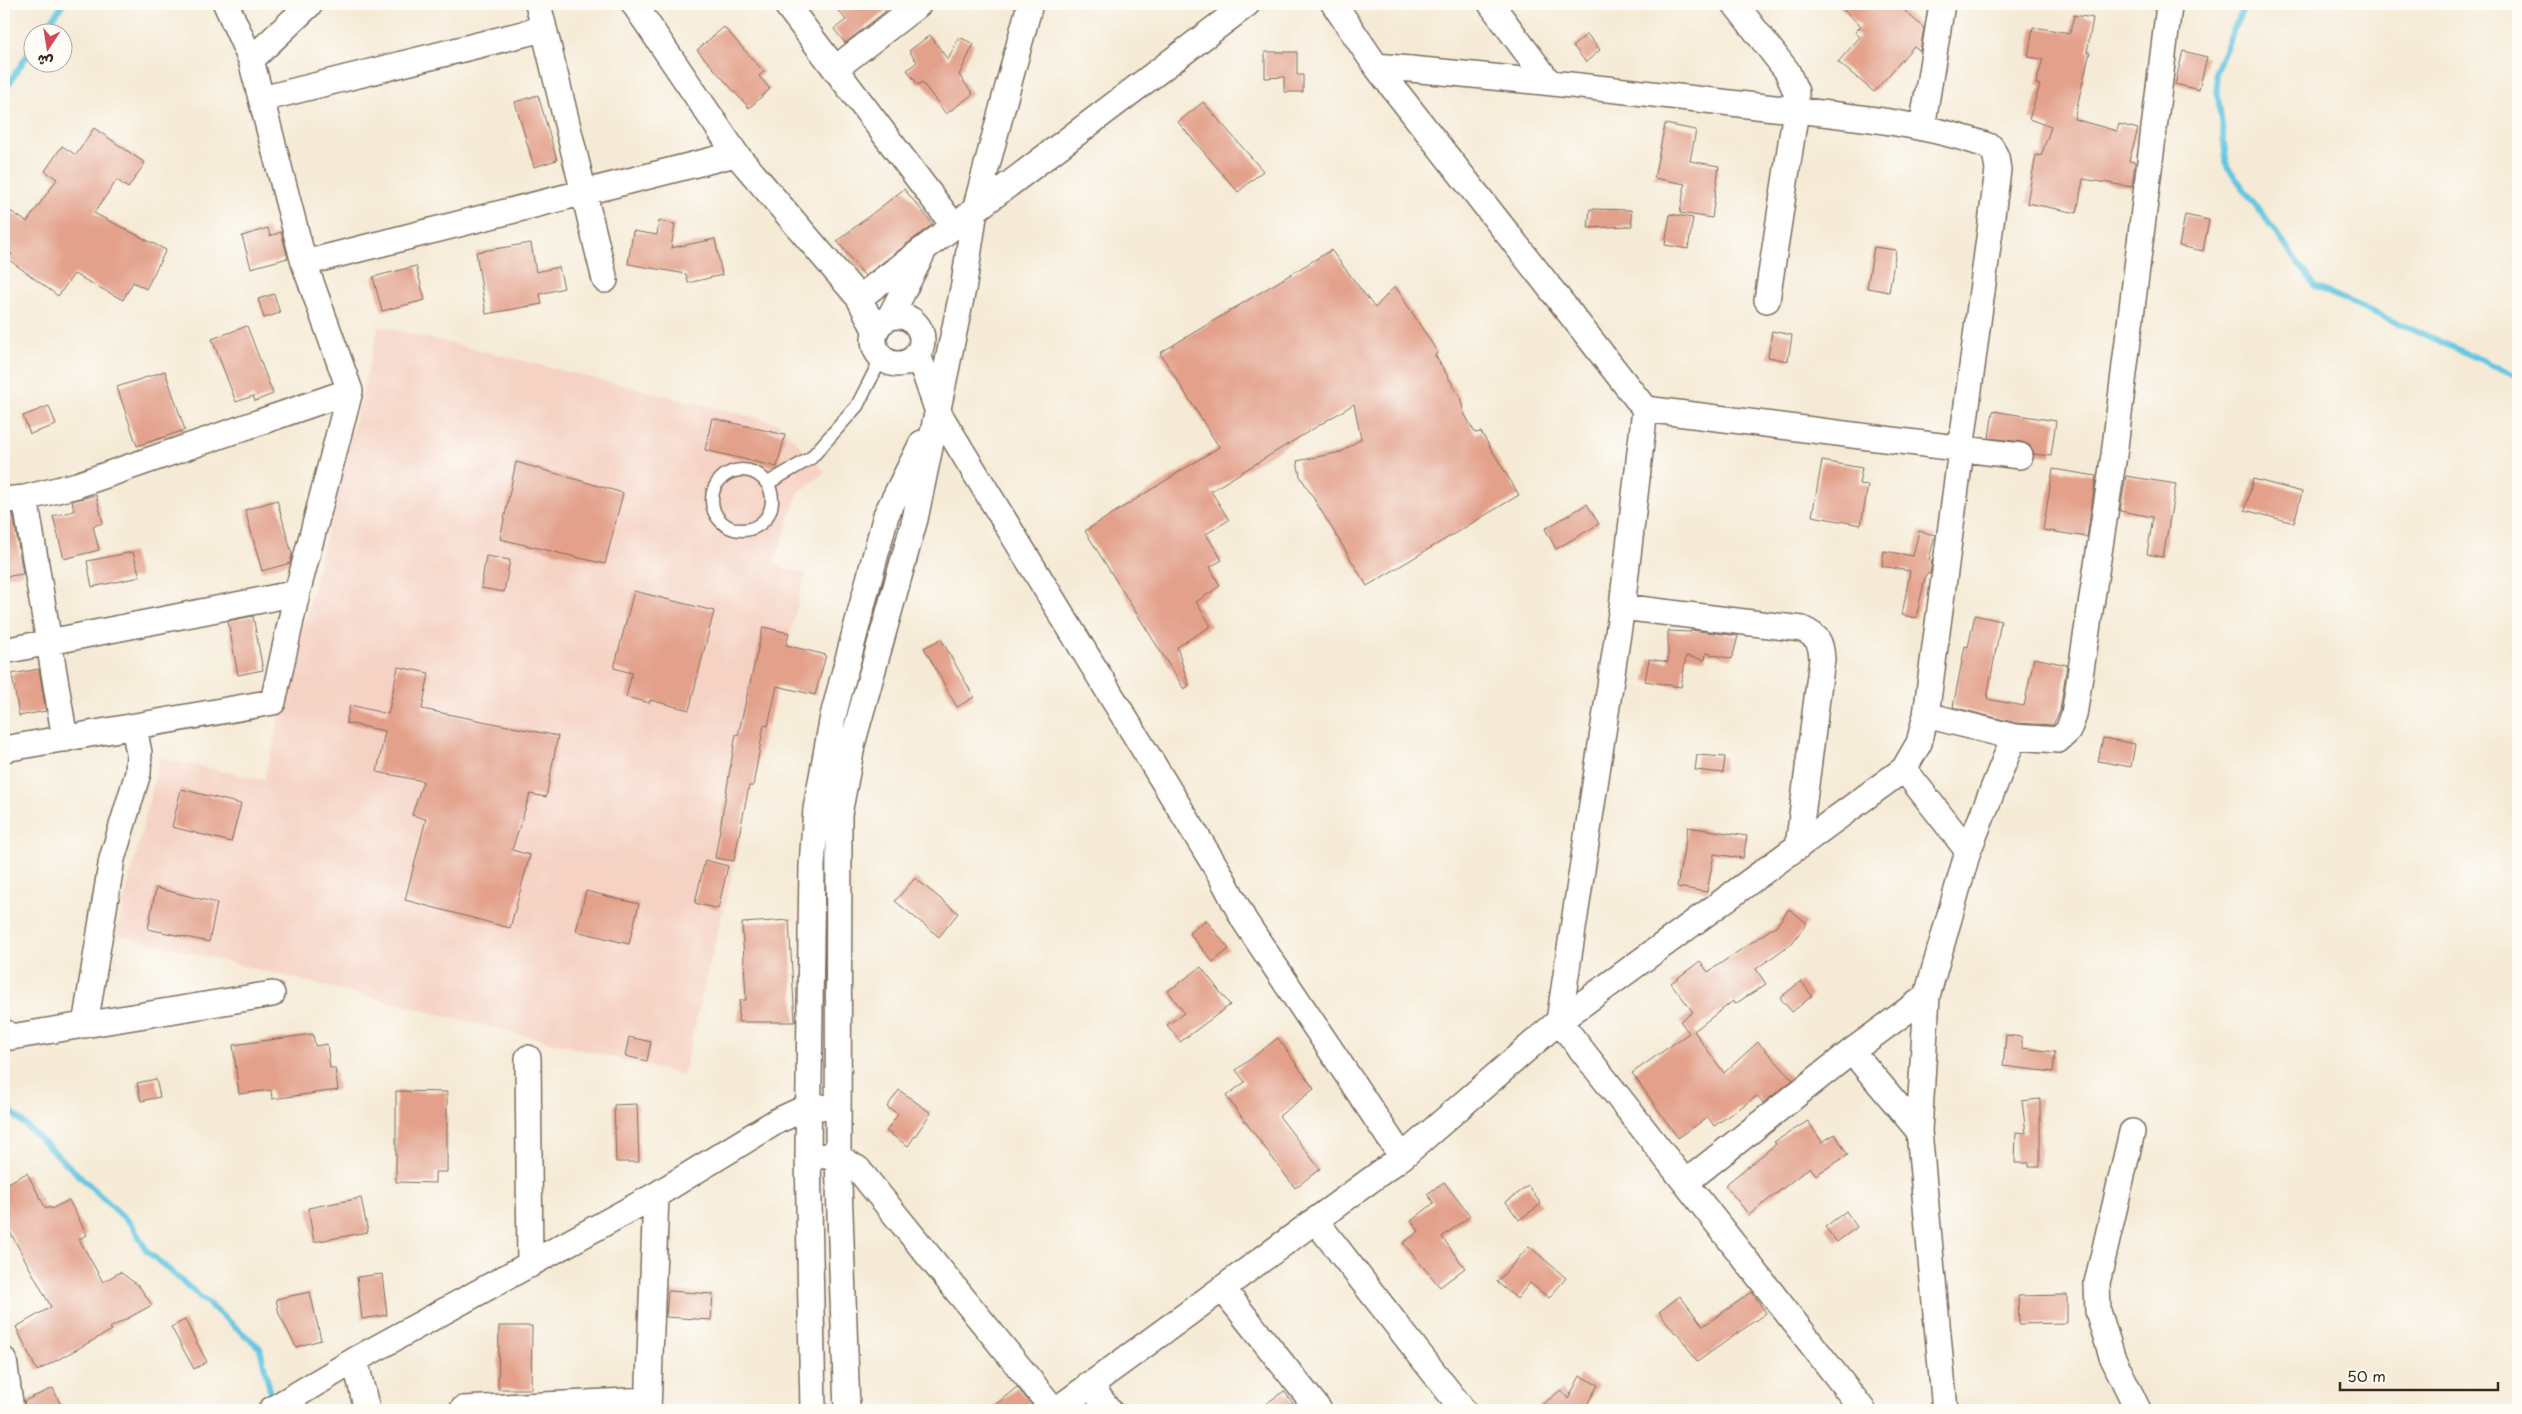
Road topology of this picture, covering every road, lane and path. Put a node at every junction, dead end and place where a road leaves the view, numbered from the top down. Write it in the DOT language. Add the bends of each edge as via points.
graph roads {
  1 [pos="226,4"];
  2 [pos="310,4"];
  3 [pos="538,4"];
  4 [pos="634,4"];
  5 [pos="786,4"];
  6 [pos="919,4"];
  7 [pos="1030,4"];
  8 [pos="1247,4"];
  9 [pos="1334,4"];
  10 [pos="1491,4"];
  11 [pos="1735,4"];
  12 [pos="1942,4"];
  13 [pos="2166,4"];
  14 [pos="543,29"];
  15 [pos="251,60"];
  16 [pos="1376,66"];
  17 [pos="836,68"];
  18 [pos="1548,81"];
  19 [pos="262,99"];
  20 [pos="1796,110"];
  21 [pos="1922,128"];
  22 [pos="736,154"];
  23 [pos="584,193"];
  24 [pos="975,210"];
  25 [pos="954,226"];
  26 [pos="926,247"];
  27 [pos="304,263"];
  28 [pos="605,280"];
  29 [pos="964,284"];
  30 [pos="860,298"];
  31 [pos="1767,300"];
  32 [pos="882,324"];
  33 [pos="920,350"];
  34 [pos="881,359"];
  35 [pos="350,391"];
  36 [pos="1645,409"];
  37 [pos="938,412"];
  38 [pos="1961,449"];
  39 [pos="2020,456"];
  40 [pos="768,483"];
  41 [pos="15,499"];
  42 [pos="297,594"];
  43 [pos="1622,607"];
  44 [pos="48,643"];
  45 [pos="4,651"];
  46 [pos="1926,715"];
  47 [pos="134,727"];
  48 [pos="2014,737"];
  49 [pos="65,739"];
  50 [pos="4,749"];
  51 [pos="1904,769"];
  52 [pos="1798,846"];
  53 [pos="1968,851"];
  54 [pos="272,994"];
  55 [pos="1927,996"];
  56 [pos="1559,1021"];
  57 [pos="85,1024"];
  58 [pos="4,1032"];
  59 [pos="1852,1051"];
  60 [pos="528,1058"];
  61 [pos="837,1106"];
  62 [pos="808,1107"];
  63 [pos="1919,1131"];
  64 [pos="2132,1132"];
  65 [pos="808,1154"];
  66 [pos="838,1157"];
  67 [pos="1402,1157"];
  68 [pos="1686,1182"];
  69 [pos="656,1195"];
  70 [pos="1315,1220"];
  71 [pos="530,1266"];
  72 [pos="1222,1288"];
  73 [pos="4,1360"];
  74 [pos="355,1360"];
  75 [pos="1089,1384"];
  76 [pos="648,1405"];
  77 [pos="1941,1408"];
  78 [pos="463,1409"];
  79 [pos="11,1410"];
  80 [pos="271,1410"];
  81 [pos="367,1410"];
  82 [pos="813,1410"];
  83 [pos="847,1410"];
  84 [pos="1055,1410"];
  85 [pos="1109,1410"];
  86 [pos="1319,1410"];
  87 [pos="1463,1410"];
  88 [pos="1863,1410"];
  89 [pos="2138,1410"];
  1 -- 15 [label="street"];
  2 -- 15 [label="street"];
  3 -- 14 [label="street"];
  4 -- 22 [label="street"];
  5 -- 17 [label="street"];
  6 -- 17 [label="street"];
  7 -- 24 [label="street"];
  8 -- 24 [label="street"];
  9 -- 16 [label="street"];
  10 -- 18 [label="street"];
  11 -- 20 [label="street" via="1787,71 1796,92"];
  12 -- 21 [label="street"];
  13 -- 48 [label="street" via="2114,455 2074,715 2068,730 2058,740"];
  14 -- 19 [label="street"];
  14 -- 23 [label="street"];
  15 -- 19 [label="street"];
  16 -- 18 [label="street"];
  16 -- 36 [label="street"];
  17 -- 25 [label="street"];
  18 -- 20 [label="street"];
  19 -- 27 [label="street"];
  20 -- 21 [label="street"];
  20 -- 31 [label="street"];
  21 -- 38 [label="street" via="1991,147 1997,164"];
  22 -- 23 [label="street"];
  22 -- 30 [label="street"];
  23 -- 27 [label="street"];
  23 -- 28 [label="street"];
  24 -- 25 [label="street"];
  24 -- 29 [label="street"];
  25 -- 26 [label="street"];
  26 -- 30 [label="street"];
  26 -- 32 [label="street"];
  27 -- 35 [label="street"];
  29 -- 33 [label="street"];
  29 -- 37 [label="street"];
  30 -- 32 [label="street"];
  32 -- 33 [label="street" via="900,316 910,319 918,325 922,335"];
  32 -- 34 [label="street" via="873,340"];
  33 -- 34 [label="street" via="910,361 900,365"];
  33 -- 37 [label="street"];
  34 -- 40 [label="lane" via="857,406 811,458"];
  35 -- 41 [label="street" via="77,486"];
  35 -- 42 [label="street"];
  36 -- 38 [label="street"];
  36 -- 43 [label="street"];
  37 -- 61 [label="street" via="915,519 853,741 839,814"];
  37 -- 62 [label="street" via="886,515 831,725 816,810 812,866"];
  37 -- 67 [label="street" via="1220,874 1244,920"];
  38 -- 39 [label="street"];
  38 -- 46 [label="street"];
  40 -- 40 [label="lane" via="756,473 740,469 725,475 714,487 711,503 716,518 729,528 744,531 760,526 770,514 773,498"];
  41 -- 44 [label="street"];
  42 -- 44 [label="street"];
  42 -- 47 [label="street" via="273,702"];
  43 -- 52 [label="street" via="1802,629 1815,635 1822,644"];
  43 -- 56 [label="street"];
  44 -- 45 [label="street"];
  44 -- 49 [label="street"];
  46 -- 48 [label="street"];
  46 -- 51 [label="street" via="1919,743"];
  47 -- 49 [label="street"];
  47 -- 57 [label="street" via="139,753 138,773 112,859"];
  48 -- 53 [label="street"];
  49 -- 50 [label="street"];
  51 -- 52 [label="street"];
  51 -- 53 [label="street"];
  52 -- 56 [label="street"];
  53 -- 55 [label="street"];
  54 -- 57 [label="street"];
  55 -- 59 [label="street"];
  55 -- 63 [label="street"];
  56 -- 67 [label="street"];
  56 -- 68 [label="street"];
  57 -- 58 [label="street" via="11,1037"];
  59 -- 63 [label="street"];
  59 -- 68 [label="street"];
  60 -- 71 [label="street"];
  61 -- 62 [label="street"];
  61 -- 66 [label="street"];
  62 -- 65 [label="street"];
  62 -- 69 [label="street" via="777,1121"];
  63 -- 77 [label="street"];
  64 -- 89 [label="street" via="2097,1292 2098,1311 2112,1356"];
  65 -- 66 [label="street"];
  65 -- 82 [label="street"];
  66 -- 83 [label="street"];
  66 -- 84 [label="street" via="858,1169"];
  67 -- 70 [label="street"];
  68 -- 88 [label="street"];
  69 -- 71 [label="street"];
  69 -- 76 [label="street"];
  70 -- 72 [label="street"];
  70 -- 87 [label="street"];
  71 -- 74 [label="street"];
  72 -- 75 [label="street"];
  72 -- 86 [label="street"];
  73 -- 79 [label="street"];
  74 -- 80 [label="street"];
  74 -- 81 [label="street"];
  75 -- 84 [label="street"];
  75 -- 85 [label="street"];
  76 -- 78 [label="street"];
}
